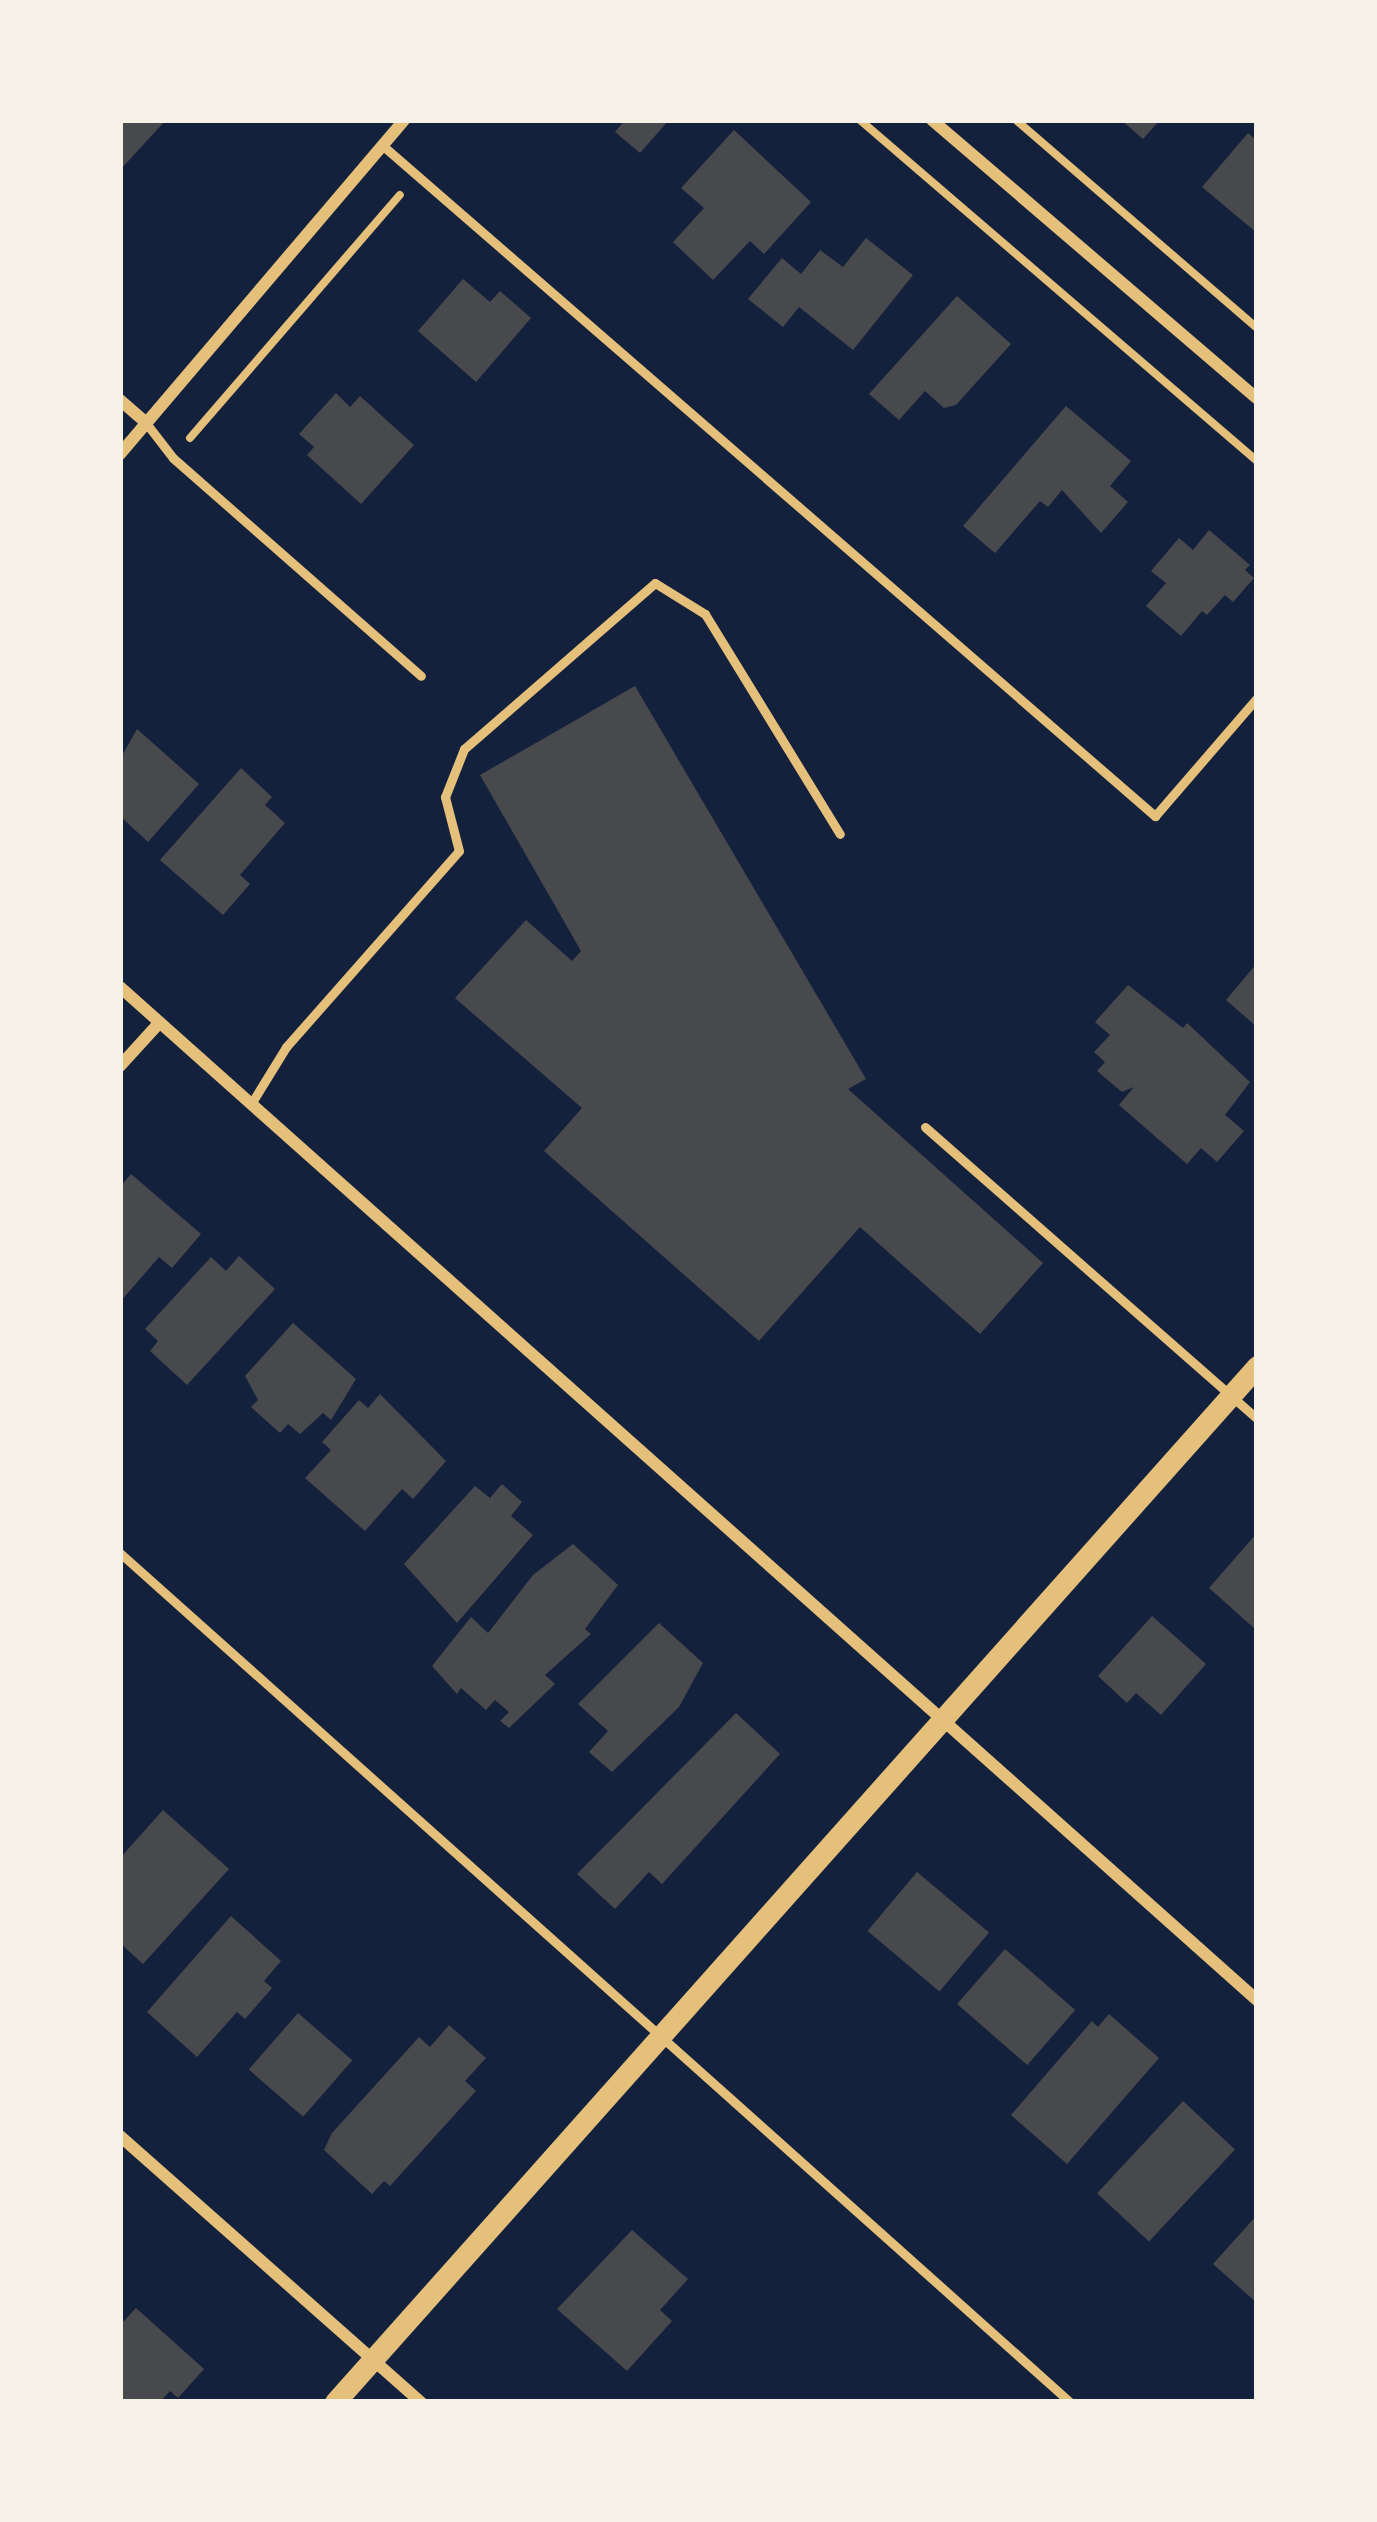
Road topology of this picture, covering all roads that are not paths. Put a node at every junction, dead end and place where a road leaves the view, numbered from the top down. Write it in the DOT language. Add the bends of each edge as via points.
graph roads {
  1 [pos="404,120"];
  2 [pos="932,120"];
  3 [pos="382,146"];
  4 [pos="1257,398"];
  5 [pos="120,400"];
  6 [pos="146,423"];
  7 [pos="120,454"];
  8 [pos="421,676"];
  9 [pos="1257,698"];
  10 [pos="840,834"];
  11 [pos="120,987"];
  12 [pos="160,1022"];
  13 [pos="120,1066"];
  14 [pos="251,1104"];
  15 [pos="926,1127"];
  16 [pos="1257,1366"];
  17 [pos="1230,1395"];
  18 [pos="1257,1419"];
  19 [pos="120,1553"];
  20 [pos="939,1718"];
  21 [pos="1257,2000"];
  22 [pos="658,2036"];
  23 [pos="120,2136"];
  24 [pos="373,2360"];
  25 [pos="334,2402"];
  26 [pos="421,2402"];
  27 [pos="1070,2402"];
  1 -- 3 [label="street"];
  2 -- 4 [label="street"];
  3 -- 6 [label="street"];
  3 -- 9 [label="lane" via="1156,816"];
  5 -- 6 [label="street"];
  6 -- 7 [label="street"];
  6 -- 8 [label="lane" via="173,458"];
  10 -- 14 [label="lane" via="705,614 655,583 464,749 445,797 459,851 286,1047"];
  11 -- 12 [label="street"];
  12 -- 13 [label="street"];
  12 -- 14 [label="street"];
  14 -- 20 [label="street"];
  15 -- 17 [label="lane"];
  16 -- 17 [label="street"];
  17 -- 18 [label="lane"];
  17 -- 20 [label="street"];
  19 -- 22 [label="lane"];
  20 -- 21 [label="street"];
  20 -- 22 [label="street"];
  22 -- 24 [label="street"];
  22 -- 27 [label="lane"];
  23 -- 24 [label="street"];
  24 -- 25 [label="street"];
  24 -- 26 [label="street"];
}
